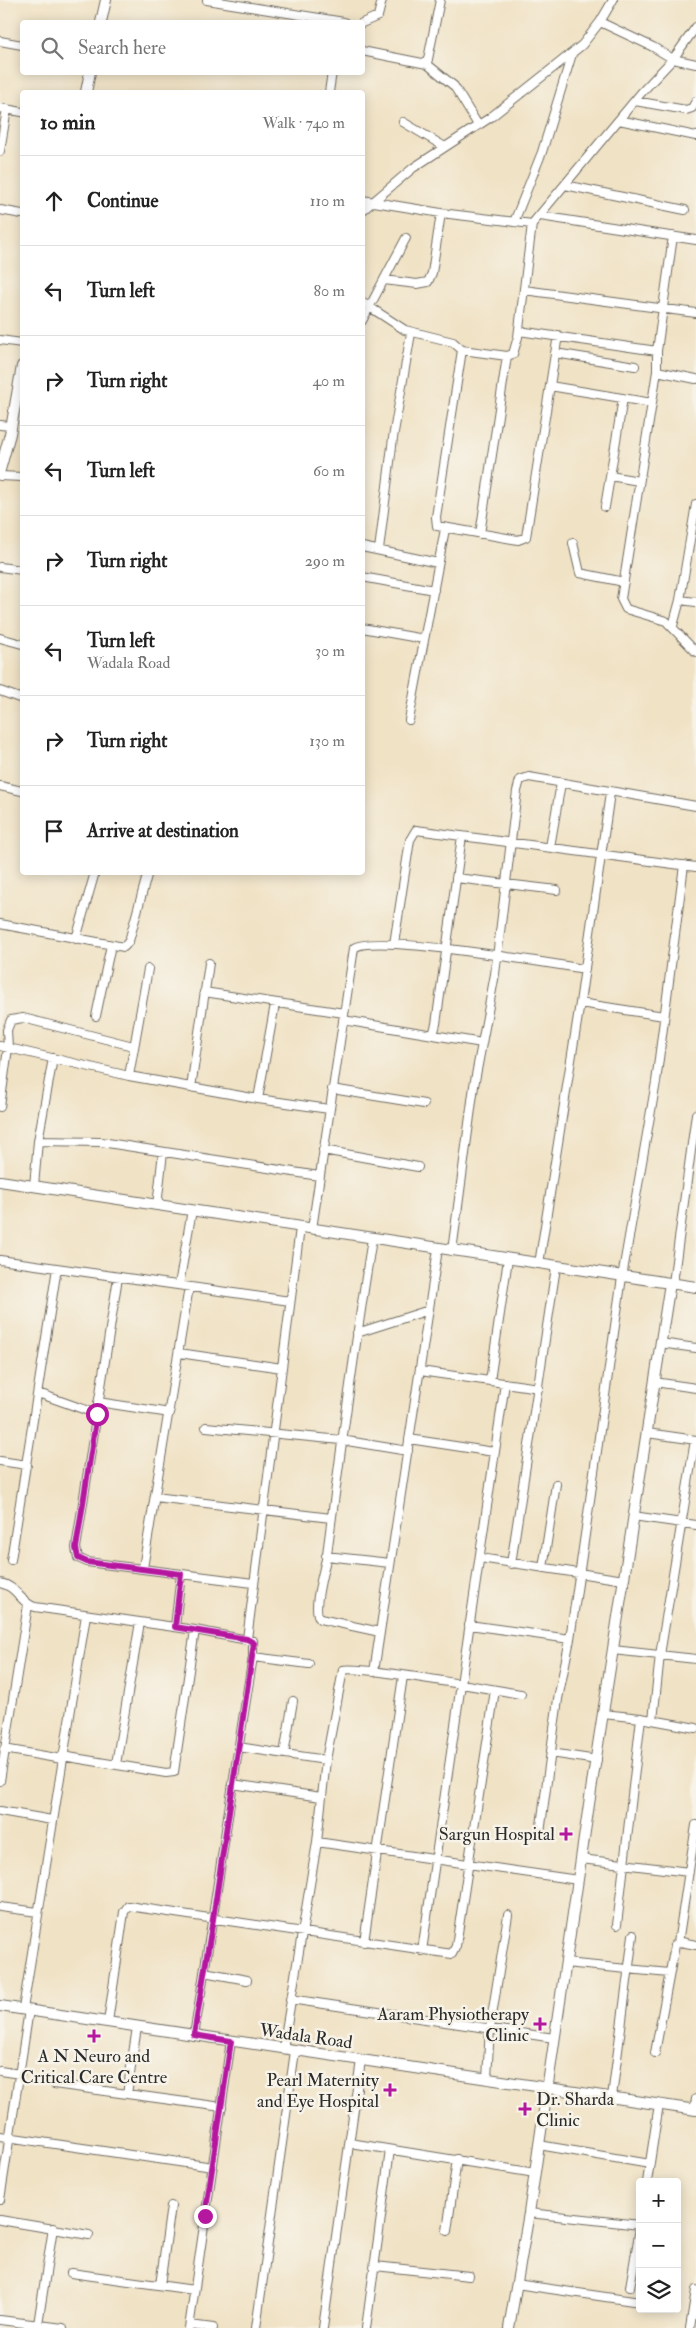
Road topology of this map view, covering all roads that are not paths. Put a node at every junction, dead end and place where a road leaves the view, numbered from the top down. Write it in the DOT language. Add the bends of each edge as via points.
graph roads {
  1 [pos="106,0"];
  2 [pos="207,0"];
  3 [pos="382,0"];
  4 [pos="440,0"];
  5 [pos="614,0"];
  6 [pos="101,20"];
  7 [pos="332,20"];
  8 [pos="365,22"];
  9 [pos="600,22"];
  10 [pos="696,27"];
  11 [pos="0,41"];
  12 [pos="20,45"];
  13 [pos="365,52"];
  14 [pos="572,53"];
  15 [pos="673,59"];
  16 [pos="427,64"];
  17 [pos="696,64"];
  18 [pos="89,75"];
  19 [pos="332,75"];
  20 [pos="86,90"];
  21 [pos="329,90"];
  22 [pos="696,100"];
  23 [pos="635,101"];
  24 [pos="4,108"];
  25 [pos="20,112"];
  26 [pos="619,120"];
  27 [pos="403,122"];
  28 [pos="478,125"];
  29 [pos="696,136"];
  30 [pos="445,147"];
  31 [pos="0,151"];
  32 [pos="565,185"];
  33 [pos="365,200"];
  34 [pos="372,201"];
  35 [pos="365,208"];
  36 [pos="0,210"];
  37 [pos="684,210"];
  38 [pos="441,213"];
  39 [pos="20,214"];
  40 [pos="540,216"];
  41 [pos="514,222"];
  42 [pos="532,224"];
  43 [pos="673,236"];
  44 [pos="406,238"];
  45 [pos="696,240"];
  46 [pos="384,280"];
  47 [pos="524,290"];
  48 [pos="365,304"];
  49 [pos="370,306"];
  50 [pos="662,309"];
  51 [pos="696,313"];
  52 [pos="365,315"];
  53 [pos="519,331"];
  54 [pos="411,333"];
  55 [pos="558,335"];
  56 [pos="0,340"];
  57 [pos="20,343"];
  58 [pos="462,350"];
  59 [pos="657,351"];
  60 [pos="555,353"];
  61 [pos="507,356"];
  62 [pos="635,366"];
  63 [pos="657,371"];
  64 [pos="20,377"];
  65 [pos="696,379"];
  66 [pos="550,386"];
  67 [pos="622,398"];
  68 [pos="652,403"];
  69 [pos="0,425"];
  70 [pos="11,426"];
  71 [pos="0,470"];
  72 [pos="0,476"];
  73 [pos="610,476"];
  74 [pos="20,477"];
  75 [pos="639,481"];
  76 [pos="696,504"];
  77 [pos="605,507"];
  78 [pos="695,518"];
  79 [pos="445,528"];
  80 [pos="480,534"];
  81 [pos="573,543"];
  82 [pos="365,548"];
  83 [pos="379,550"];
  84 [pos="438,564"];
  85 [pos="0,567"];
  86 [pos="20,570"];
  87 [pos="365,578"];
  88 [pos="624,582"];
  89 [pos="434,590"];
  90 [pos="680,600"];
  91 [pos="696,602"];
  92 [pos="673,626"];
  93 [pos="365,629"];
  94 [pos="0,638"];
  95 [pos="424,639"];
  96 [pos="20,643"];
  97 [pos="696,652"];
  98 [pos="0,691"];
  99 [pos="20,698"];
  100 [pos="409,720"];
  101 [pos="561,783"];
  102 [pos="0,786"];
  103 [pos="20,791"];
  104 [pos="610,792"];
  105 [pos="696,806"];
  106 [pos="462,836"];
  107 [pos="512,842"];
  108 [pos="550,847"];
  109 [pos="602,854"];
  110 [pos="684,865"];
  111 [pos="696,867"];
  112 [pos="94,875"];
  113 [pos="147,875"];
  114 [pos="456,878"];
  115 [pos="507,884"];
  116 [pos="557,890"];
  117 [pos="0,924"];
  118 [pos="76,939"];
  119 [pos="394,944"];
  120 [pos="110,945"];
  121 [pos="445,950"];
  122 [pos="497,955"];
  123 [pos="209,963"];
  124 [pos="148,969"];
  125 [pos="585,969"];
  126 [pos="204,992"];
  127 [pos="580,1003"];
  128 [pos="275,1004"];
  129 [pos="96,1016"];
  130 [pos="344,1016"];
  131 [pos="664,1016"];
  132 [pos="432,1034"];
  133 [pos="482,1043"];
  134 [pos="134,1046"];
  135 [pos="4,1047"];
  136 [pos="53,1058"];
  137 [pos="129,1076"];
  138 [pos="191,1088"];
  139 [pos="332,1089"];
  140 [pos="258,1099"];
  141 [pos="424,1104"];
  142 [pos="0,1107"];
  143 [pos="329,1109"];
  144 [pos="696,1114"];
  145 [pos="38,1141"];
  146 [pos="323,1150"];
  147 [pos="164,1152"];
  148 [pos="418,1167"];
  149 [pos="319,1176"];
  150 [pos="0,1181"];
  151 [pos="34,1186"];
  152 [pos="157,1206"];
  153 [pos="192,1210"];
  154 [pos="300,1228"];
  155 [pos="312,1229"];
  156 [pos="372,1239"];
  157 [pos="438,1249"];
  158 [pos="452,1251"];
  159 [pos="508,1259"];
  160 [pos="0,1260"];
  161 [pos="539,1264"];
  162 [pos="556,1266"];
  163 [pos="56,1268"];
  164 [pos="118,1277"];
  165 [pos="622,1277"];
  166 [pos="672,1283"];
  167 [pos="179,1285"];
  168 [pos="189,1287"];
  169 [pos="696,1287"];
  170 [pos="290,1301"];
  171 [pos="429,1310"];
  172 [pos="357,1332"];
  173 [pos="660,1343"];
  174 [pos="696,1348"];
  175 [pos="179,1352"];
  176 [pos="282,1368"];
  177 [pos="420,1371"];
  178 [pos="490,1381"];
  179 [pos="654,1382"];
  180 [pos="505,1383"];
  181 [pos="539,1388"];
  182 [pos="696,1388"];
  183 [pos="38,1393"];
  184 [pos="98,1402"];
  185 [pos="170,1413"];
  186 [pos="97,1414"];
  187 [pos="206,1427"];
  188 [pos="647,1433"];
  189 [pos="272,1434"];
  190 [pos="409,1439"];
  191 [pos="341,1440"];
  192 [pos="695,1440"];
  193 [pos="408,1451"];
  194 [pos="494,1452"];
  195 [pos="0,1461"];
  196 [pos="27,1465"];
  197 [pos="556,1484"];
  198 [pos="155,1497"];
  199 [pos="262,1510"];
  200 [pos="633,1516"];
  201 [pos="331,1518"];
  202 [pos="681,1523"];
  203 [pos="696,1525"];
  204 [pos="326,1556"];
  205 [pos="480,1558"];
  206 [pos="11,1560"];
  207 [pos="390,1563"];
  208 [pos="511,1564"];
  209 [pos="143,1568"];
  210 [pos="542,1568"];
  211 [pos="181,1574"];
  212 [pos="579,1574"];
  213 [pos="624,1580"];
  214 [pos="253,1583"];
  215 [pos="0,1584"];
  216 [pos="28,1605"];
  217 [pos="86,1615"];
  218 [pos="140,1622"];
  219 [pos="469,1625"];
  220 [pos="175,1627"];
  221 [pos="195,1630"];
  222 [pos="380,1632"];
  223 [pos="247,1639"];
  224 [pos="570,1640"];
  225 [pos="613,1650"];
  226 [pos="660,1655"];
  227 [pos="253,1657"];
  228 [pos="696,1659"];
  229 [pos="308,1664"];
  230 [pos="374,1672"];
  231 [pos="403,1676"];
  232 [pos="459,1684"];
  233 [pos="495,1690"];
  234 [pos="521,1694"];
  235 [pos="293,1701"];
  236 [pos="603,1714"];
  237 [pos="641,1718"];
  238 [pos="653,1720"];
  239 [pos="696,1728"];
  240 [pos="238,1747"];
  241 [pos="4,1749"];
  242 [pos="551,1753"];
  243 [pos="284,1754"];
  244 [pos="62,1757"];
  245 [pos="326,1760"];
  246 [pos="597,1760"];
  247 [pos="116,1764"];
  248 [pos="0,1781"];
  249 [pos="232,1784"];
  250 [pos="321,1797"];
  251 [pos="0,1811"];
  252 [pos="52,1820"];
  253 [pos="696,1825"];
  254 [pos="540,1833"];
  255 [pos="317,1842"];
  256 [pos="376,1851"];
  257 [pos="434,1859"];
  258 [pos="581,1859"];
  259 [pos="468,1864"];
  260 [pos="624,1864"];
  261 [pos="689,1872"];
  262 [pos="578,1880"];
  263 [pos="0,1907"];
  264 [pos="38,1912"];
  265 [pos="508,1915"];
  266 [pos="213,1919"];
  267 [pos="617,1925"];
  268 [pos="302,1931"];
  269 [pos="633,1935"];
  270 [pos="364,1942"];
  271 [pos="678,1942"];
  272 [pos="696,1945"];
  273 [pos="422,1951"];
  274 [pos="565,1964"];
  275 [pos="630,1971"];
  276 [pos="204,1972"];
  277 [pos="669,1973"];
  278 [pos="248,1980"];
  279 [pos="290,1999"];
  280 [pos="0,2006"];
  281 [pos="26,2010"];
  282 [pos="108,2022"];
  283 [pos="137,2027"];
  284 [pos="490,2028"];
  285 [pos="194,2035"];
  286 [pos="554,2038"];
  287 [pos="231,2041"];
  288 [pos="283,2049"];
  289 [pos="295,2051"];
  290 [pos="655,2053"];
  291 [pos="361,2060"];
  292 [pos="0,2071"];
  293 [pos="20,2074"];
  294 [pos="487,2078"];
  295 [pos="54,2084"];
  296 [pos="547,2087"];
  297 [pos="127,2094"];
  298 [pos="612,2097"];
  299 [pos="696,2099"];
  300 [pos="659,2104"];
  301 [pos="222,2107"];
  302 [pos="695,2110"];
  303 [pos="0,2136"];
  304 [pos="10,2137"];
  305 [pos="350,2144"];
  306 [pos="539,2145"];
  307 [pos="390,2150"];
  308 [pos="457,2160"];
  309 [pos="650,2164"];
  310 [pos="213,2167"];
  311 [pos="535,2173"];
  312 [pos="648,2178"];
  313 [pos="0,2196"];
  314 [pos="171,2206"];
  315 [pos="529,2213"];
  316 [pos="0,2220"];
  317 [pos="636,2226"];
  318 [pos="53,2228"];
  319 [pos="447,2231"];
  320 [pos="89,2235"];
  321 [pos="636,2250"];
  322 [pos="375,2266"];
  323 [pos="71,2273"];
  324 [pos="469,2276"];
  325 [pos="516,2284"];
  326 [pos="160,2285"];
  327 [pos="630,2287"];
  328 [pos="194,2290"];
  329 [pos="696,2290"];
  330 [pos="636,2301"];
  331 [pos="0,2320"];
  332 [pos="38,2324"];
  333 [pos="190,2326"];
  334 [pos="62,2328"];
  335 [pos="213,2328"];
  336 [pos="256,2328"];
  337 [pos="323,2328"];
  338 [pos="366,2328"];
  339 [pos="509,2328"];
  340 [pos="690,2328"];
  1 -- 6 [label="street"];
  2 -- 7 [label="street"];
  3 -- 8 [label="street" via="378,16"];
  4 -- 16 [label="street"];
  5 -- 9 [label="street"];
  9 -- 14 [label="street"];
  9 -- 15 [label="street"];
  10 -- 15 [label="street"];
  11 -- 12 [label="street"];
  13 -- 16 [label="street"];
  14 -- 28 [label="street"];
  14 -- 41 [label="street" via="542,152"];
  15 -- 17 [label="street"];
  15 -- 23 [label="street"];
  16 -- 28 [label="street" via="454,86"];
  18 -- 20 [label="street"];
  19 -- 21 [label="street"];
  22 -- 23 [label="street" via="692,108 686,110"];
  23 -- 26 [label="street"];
  24 -- 25 [label="street"];
  24 -- 31 [label="street"];
  26 -- 29 [label="street"];
  26 -- 32 [label="street"];
  27 -- 30 [label="street"];
  28 -- 30 [label="street"];
  30 -- 34 [label="street"];
  32 -- 37 [label="street"];
  32 -- 40 [label="street"];
  33 -- 34 [label="street"];
  34 -- 35 [label="street"];
  34 -- 38 [label="street"];
  36 -- 39 [label="street"];
  38 -- 41 [label="street"];
  38 -- 46 [label="street" via="428,282"];
  40 -- 42 [label="street"];
  40 -- 43 [label="street"];
  41 -- 42 [label="street"];
  42 -- 47 [label="street"];
  43 -- 45 [label="street"];
  43 -- 50 [label="street"];
  44 -- 46 [label="street"];
  46 -- 49 [label="street"];
  47 -- 50 [label="street"];
  47 -- 53 [label="street"];
  48 -- 49 [label="street"];
  49 -- 52 [label="street"];
  49 -- 54 [label="street"];
  50 -- 51 [label="street"];
  50 -- 59 [label="street"];
  53 -- 55 [label="street"];
  53 -- 61 [label="street" via="514,351"];
  54 -- 58 [label="street" via="453,342"];
  54 -- 83 [label="street"];
  55 -- 59 [label="street"];
  55 -- 60 [label="street"];
  56 -- 57 [label="street"];
  58 -- 61 [label="street"];
  58 -- 79 [label="street" via="435,521 436,526"];
  59 -- 63 [label="street"];
  60 -- 62 [label="street"];
  60 -- 66 [label="street"];
  61 -- 80 [label="street"];
  63 -- 65 [label="street"];
  63 -- 68 [label="street"];
  64 -- 70 [label="street"];
  66 -- 67 [label="street"];
  66 -- 80 [label="street" via="526,537 518,540"];
  67 -- 68 [label="street"];
  67 -- 73 [label="street"];
  68 -- 75 [label="street"];
  69 -- 70 [label="street"];
  70 -- 71 [label="street"];
  72 -- 74 [label="street"];
  73 -- 75 [label="street"];
  73 -- 77 [label="street"];
  75 -- 88 [label="street"];
  76 -- 78 [label="street"];
  78 -- 90 [label="street"];
  79 -- 80 [label="street"];
  79 -- 84 [label="street"];
  81 -- 88 [label="street" via="580,573"];
  82 -- 83 [label="street"];
  83 -- 84 [label="street"];
  84 -- 89 [label="street"];
  85 -- 86 [label="street"];
  87 -- 89 [label="street"];
  88 -- 92 [label="street" via="623,607 660,618"];
  89 -- 95 [label="street"];
  90 -- 91 [label="street"];
  90 -- 92 [label="street"];
  92 -- 97 [label="street"];
  93 -- 95 [label="street"];
  94 -- 96 [label="street"];
  95 -- 100 [label="street"];
  98 -- 99 [label="street"];
  101 -- 104 [label="street"];
  101 -- 107 [label="street" via="529,777 520,780"];
  101 -- 108 [label="street"];
  102 -- 103 [label="street"];
  104 -- 105 [label="street"];
  104 -- 109 [label="street"];
  106 -- 107 [label="street"];
  106 -- 114 [label="street"];
  106 -- 119 [label="street" via="413,832"];
  107 -- 108 [label="street"];
  107 -- 115 [label="street"];
  108 -- 109 [label="street"];
  109 -- 110 [label="street"];
  109 -- 125 [label="street"];
  110 -- 111 [label="street"];
  110 -- 131 [label="street"];
  112 -- 118 [label="street"];
  113 -- 120 [label="street" via="129,940 124,947"];
  114 -- 115 [label="street"];
  114 -- 121 [label="street"];
  115 -- 116 [label="street"];
  115 -- 122 [label="street"];
  117 -- 118 [label="street"];
  118 -- 120 [label="street"];
  119 -- 121 [label="street"];
  119 -- 130 [label="street" via="363,943 354,948"];
  120 -- 129 [label="street"];
  121 -- 122 [label="street"];
  121 -- 132 [label="street"];
  122 -- 125 [label="street"];
  122 -- 133 [label="street"];
  123 -- 126 [label="street"];
  124 -- 134 [label="street"];
  125 -- 127 [label="street"];
  126 -- 128 [label="street"];
  126 -- 138 [label="street"];
  127 -- 131 [label="street"];
  127 -- 161 [label="street"];
  128 -- 130 [label="street"];
  128 -- 140 [label="street"];
  130 -- 132 [label="street"];
  130 -- 139 [label="street"];
  131 -- 165 [label="street" via="656,1082"];
  132 -- 133 [label="street"];
  133 -- 158 [label="street"];
  134 -- 135 [label="street" via="14,1018 10,1020"];
  134 -- 137 [label="street"];
  135 -- 136 [label="street"];
  135 -- 142 [label="street"];
  136 -- 137 [label="street"];
  136 -- 145 [label="street"];
  137 -- 138 [label="street"];
  138 -- 140 [label="street"];
  139 -- 141 [label="street"];
  139 -- 143 [label="street"];
  140 -- 143 [label="street"];
  143 -- 146 [label="street"];
  144 -- 166 [label="street"];
  145 -- 147 [label="street" via="89,1141"];
  145 -- 151 [label="street"];
  146 -- 148 [label="street"];
  146 -- 149 [label="street"];
  147 -- 149 [label="street"];
  147 -- 152 [label="street"];
  149 -- 155 [label="street"];
  150 -- 151 [label="street"];
  151 -- 152 [label="street"];
  152 -- 153 [label="street"];
  153 -- 154 [label="street"];
  153 -- 167 [label="street"];
  154 -- 155 [label="street"];
  154 -- 170 [label="street"];
  155 -- 156 [label="street"];
  156 -- 157 [label="street"];
  156 -- 172 [label="street"];
  157 -- 158 [label="street"];
  157 -- 171 [label="street"];
  158 -- 159 [label="street"];
  159 -- 161 [label="street"];
  159 -- 178 [label="street"];
  160 -- 163 [label="street"];
  161 -- 162 [label="street"];
  162 -- 165 [label="street"];
  162 -- 181 [label="street"];
  163 -- 164 [label="street"];
  163 -- 183 [label="street"];
  164 -- 167 [label="street"];
  164 -- 184 [label="street"];
  165 -- 166 [label="street"];
  165 -- 212 [label="street"];
  166 -- 169 [label="street"];
  166 -- 173 [label="street"];
  167 -- 168 [label="street"];
  168 -- 170 [label="street"];
  168 -- 175 [label="street"];
  170 -- 176 [label="street"];
  171 -- 172 [label="street"];
  171 -- 177 [label="street"];
  172 -- 191 [label="street"];
  173 -- 174 [label="street"];
  173 -- 179 [label="street"];
  175 -- 176 [label="street"];
  175 -- 185 [label="street"];
  176 -- 189 [label="street"];
  177 -- 178 [label="street"];
  177 -- 190 [label="street"];
  178 -- 180 [label="street"];
  179 -- 182 [label="street"];
  179 -- 188 [label="street"];
  180 -- 181 [label="street"];
  180 -- 194 [label="street"];
  181 -- 208 [label="street"];
  183 -- 186 [label="street"];
  183 -- 196 [label="street"];
  184 -- 185 [label="street"];
  184 -- 186 [label="street"];
  185 -- 198 [label="street"];
  186 -- 209 [label="street" via="76,1553 78,1558 87,1562"];
  187 -- 189 [label="street"];
  188 -- 192 [label="street"];
  188 -- 200 [label="street"];
  189 -- 191 [label="street"];
  189 -- 199 [label="street"];
  190 -- 193 [label="street"];
  190 -- 194 [label="street"];
  191 -- 193 [label="street"];
  191 -- 201 [label="street"];
  192 -- 202 [label="street"];
  193 -- 207 [label="street"];
  194 -- 205 [label="street"];
  195 -- 196 [label="street"];
  196 -- 206 [label="street"];
  197 -- 210 [label="street"];
  198 -- 199 [label="street"];
  198 -- 209 [label="street"];
  199 -- 201 [label="street"];
  199 -- 214 [label="street"];
  200 -- 202 [label="street"];
  200 -- 213 [label="street"];
  201 -- 204 [label="street"];
  202 -- 203 [label="street"];
  202 -- 226 [label="street"];
  204 -- 207 [label="street"];
  204 -- 222 [label="street" via="317,1616 327,1622"];
  205 -- 208 [label="street"];
  205 -- 219 [label="street"];
  207 -- 222 [label="street"];
  208 -- 210 [label="street"];
  209 -- 211 [label="street"];
  210 -- 212 [label="street"];
  211 -- 214 [label="street"];
  211 -- 220 [label="street"];
  212 -- 213 [label="street"];
  212 -- 224 [label="street"];
  213 -- 225 [label="street"];
  214 -- 223 [label="street"];
  215 -- 216 [label="street" via="10,1586"];
  216 -- 217 [label="street"];
  216 -- 241 [label="street"];
  217 -- 218 [label="street"];
  217 -- 244 [label="street"];
  218 -- 220 [label="street"];
  218 -- 247 [label="street"];
  219 -- 224 [label="street"];
  219 -- 232 [label="street"];
  220 -- 221 [label="street"];
  221 -- 223 [label="street"];
  221 -- 247 [label="street" via="174,1772"];
  222 -- 230 [label="street"];
  223 -- 227 [label="street" via="254,1643"];
  224 -- 242 [label="street"];
  225 -- 226 [label="street"];
  225 -- 236 [label="street"];
  226 -- 228 [label="street"];
  226 -- 238 [label="street"];
  227 -- 229 [label="street"];
  227 -- 240 [label="street"];
  230 -- 231 [label="street"];
  230 -- 245 [label="street" via="349,1669 342,1673"];
  231 -- 232 [label="street"];
  231 -- 256 [label="street"];
  232 -- 233 [label="street"];
  232 -- 257 [label="street"];
  233 -- 234 [label="street"];
  233 -- 259 [label="street"];
  235 -- 243 [label="street"];
  236 -- 237 [label="street"];
  236 -- 246 [label="street"];
  237 -- 238 [label="street"];
  237 -- 260 [label="street"];
  238 -- 239 [label="street"];
  240 -- 243 [label="street"];
  240 -- 249 [label="street"];
  241 -- 244 [label="street"];
  241 -- 248 [label="street"];
  242 -- 246 [label="street"];
  242 -- 254 [label="street"];
  243 -- 245 [label="street"];
  244 -- 247 [label="street"];
  244 -- 252 [label="street"];
  245 -- 250 [label="street"];
  246 -- 258 [label="street"];
  249 -- 250 [label="street"];
  249 -- 266 [label="street"];
  250 -- 255 [label="street"];
  251 -- 252 [label="street"];
  252 -- 264 [label="street"];
  253 -- 261 [label="street"];
  255 -- 256 [label="street"];
  255 -- 268 [label="street"];
  256 -- 257 [label="street"];
  256 -- 270 [label="street"];
  257 -- 259 [label="street"];
  257 -- 273 [label="street"];
  258 -- 260 [label="street"];
  258 -- 262 [label="street"];
  259 -- 262 [label="street"];
  259 -- 273 [label="street" via="455,1952"];
  260 -- 261 [label="street"];
  260 -- 267 [label="street"];
  261 -- 271 [label="street"];
  262 -- 274 [label="street"];
  263 -- 264 [label="street"];
  264 -- 281 [label="street"];
  265 -- 284 [label="street"];
  266 -- 268 [label="street"];
  266 -- 276 [label="street"];
  266 -- 282 [label="street" via="135,1905 125,1908"];
  268 -- 270 [label="street"];
  268 -- 279 [label="street"];
  269 -- 275 [label="street"];
  270 -- 273 [label="street"];
  271 -- 272 [label="street"];
  271 -- 277 [label="street" via="673,1950"];
  274 -- 275 [label="street"];
  274 -- 286 [label="street"];
  275 -- 277 [label="street"];
  275 -- 298 [label="street"];
  276 -- 278 [label="street"];
  276 -- 285 [label="street"];
  277 -- 290 [label="street"];
  279 -- 284 [label="street"];
  279 -- 288 [label="street"];
  280 -- 281 [label="street, Wadala Road"];
  281 -- 282 [label="street, Wadala Road"];
  281 -- 293 [label="street"];
  282 -- 283 [label="street, Wadala Road"];
  283 -- 285 [label="street, Wadala Road"];
  283 -- 297 [label="street"];
  284 -- 286 [label="street"];
  284 -- 294 [label="street"];
  285 -- 287 [label="street, Wadala Road"];
  286 -- 296 [label="street"];
  287 -- 288 [label="street, Wadala Road"];
  287 -- 301 [label="street"];
  288 -- 289 [label="street, Wadala Road"];
  289 -- 291 [label="street, Wadala Road"];
  289 -- 336 [label="street"];
  291 -- 294 [label="street, Wadala Road"];
  291 -- 305 [label="street"];
  292 -- 293 [label="street"];
  293 -- 304 [label="street"];
  294 -- 296 [label="street, Wadala Road"];
  295 -- 297 [label="street"];
  296 -- 298 [label="street, Wadala Road"];
  296 -- 306 [label="street"];
  297 -- 301 [label="street"];
  298 -- 300 [label="street, Wadala Road"];
  299 -- 302 [label="street"];
  300 -- 302 [label="street, Wadala Road"];
  300 -- 309 [label="street"];
  301 -- 310 [label="street"];
  303 -- 304 [label="street"];
  304 -- 310 [label="street"];
  304 -- 313 [label="street"];
  305 -- 307 [label="street"];
  305 -- 337 [label="street"];
  306 -- 309 [label="street"];
  306 -- 311 [label="street"];
  307 -- 308 [label="street"];
  307 -- 322 [label="street"];
  308 -- 311 [label="street"];
  308 -- 319 [label="street"];
  309 -- 312 [label="street"];
  310 -- 328 [label="street"];
  311 -- 315 [label="street"];
  314 -- 326 [label="street"];
  315 -- 317 [label="street"];
  315 -- 325 [label="street"];
  316 -- 318 [label="street"];
  318 -- 320 [label="street"];
  318 -- 332 [label="street"];
  321 -- 327 [label="street"];
  322 -- 324 [label="street"];
  322 -- 338 [label="street"];
  323 -- 326 [label="street"];
  325 -- 330 [label="street"];
  325 -- 339 [label="street"];
  326 -- 328 [label="street"];
  328 -- 333 [label="street"];
  329 -- 340 [label="street"];
  331 -- 332 [label="street"];
  332 -- 334 [label="street"];
  333 -- 335 [label="street"];
}
